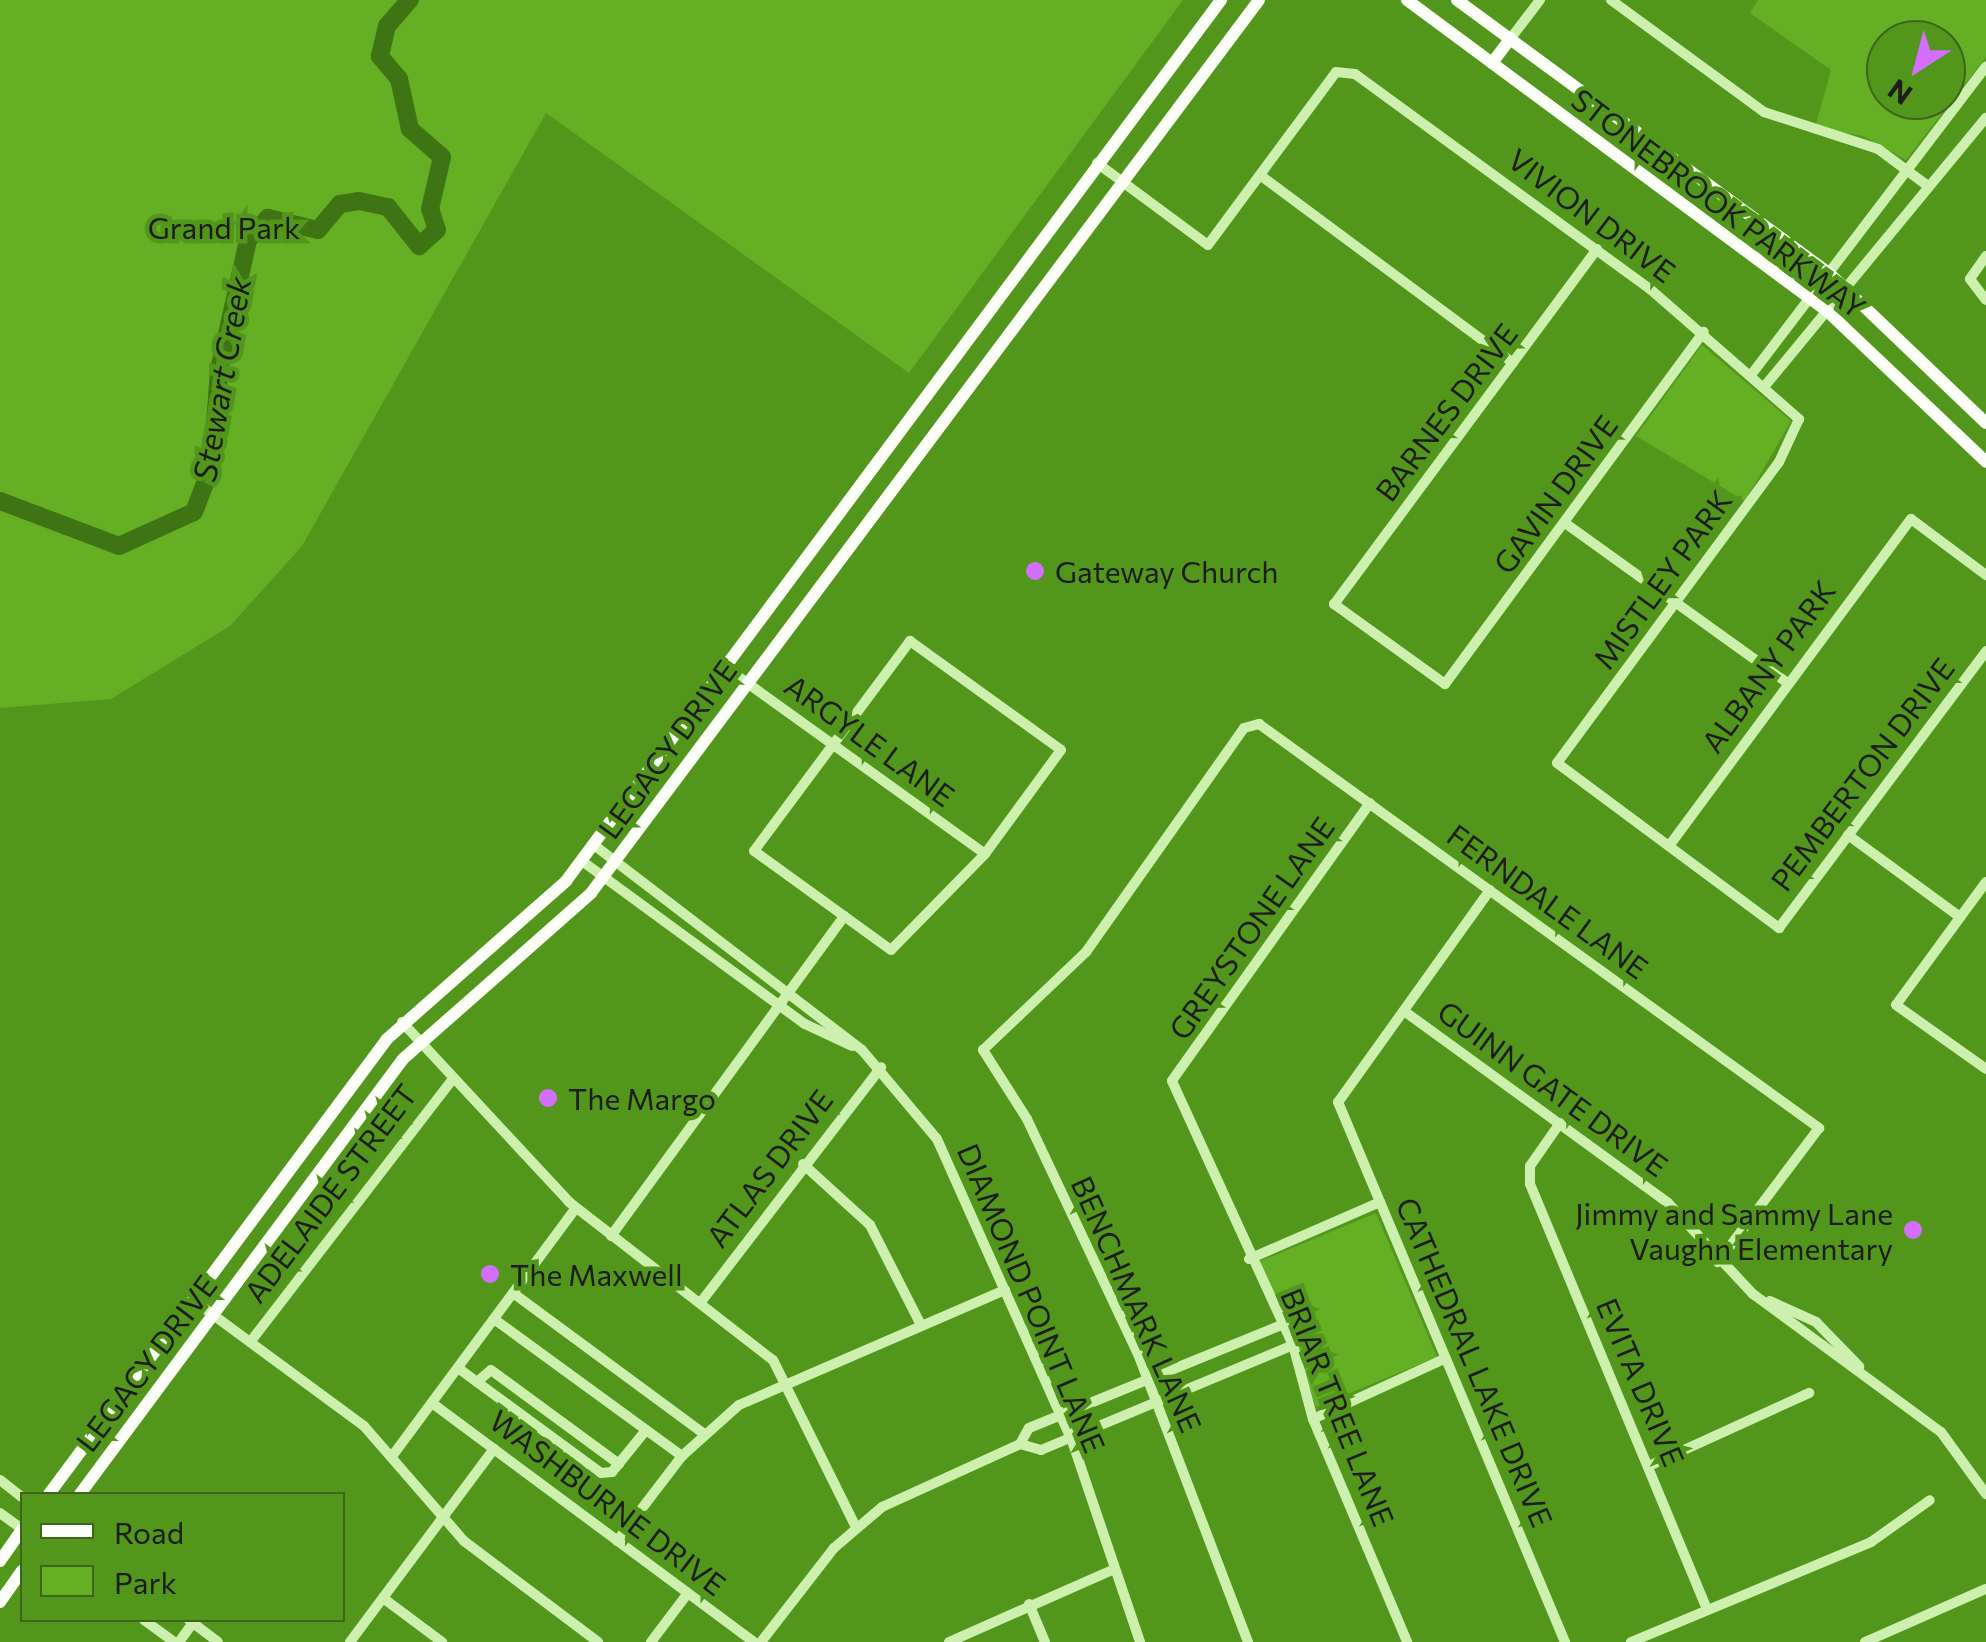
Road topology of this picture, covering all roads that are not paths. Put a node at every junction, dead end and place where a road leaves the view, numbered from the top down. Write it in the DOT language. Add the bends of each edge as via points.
graph roads {
  1 [pos="1221,0"];
  2 [pos="1259,0"];
  3 [pos="1407,0"];
  4 [pos="1456,0"];
  5 [pos="1540,0"];
  6 [pos="1611,0"];
  7 [pos="1511,38"];
  8 [pos="1492,63"];
  9 [pos="1986,66"];
  10 [pos="1986,118"];
  11 [pos="1097,163"];
  12 [pos="1912,171"];
  13 [pos="1260,175"];
  14 [pos="1119,179"];
  15 [pos="1928,186"];
  16 [pos="1596,249"];
  17 [pos="1986,256"];
  18 [pos="1833,277"];
  19 [pos="1846,288"];
  20 [pos="1986,300"];
  21 [pos="1814,301"];
  22 [pos="1828,312"];
  23 [pos="1704,332"];
  24 [pos="1513,363"];
  25 [pos="1751,375"];
  26 [pos="1764,387"];
  27 [pos="927,396"];
  28 [pos="948,411"];
  29 [pos="1799,419"];
  30 [pos="1986,423"];
  31 [pos="1986,462"];
  32 [pos="1564,523"];
  33 [pos="1986,575"];
  34 [pos="1676,603"];
  35 [pos="1986,650"];
  36 [pos="725,668"];
  37 [pos="746,683"];
  38 [pos="1788,683"];
  39 [pos="1445,684"];
  40 [pos="834,744"];
  41 [pos="1370,804"];
  42 [pos="1848,836"];
  43 [pos="594,845"];
  44 [pos="1669,846"];
  45 [pos="986,854"];
  46 [pos="582,861"];
  47 [pos="615,861"];
  48 [pos="604,876"];
  49 [pos="1986,882"];
  50 [pos="1490,890"];
  51 [pos="844,916"];
  52 [pos="1960,918"];
  53 [pos="794,992"];
  54 [pos="783,1007"];
  55 [pos="1404,1012"];
  56 [pos="402,1022"];
  57 [pos="420,1040"];
  58 [pos="862,1050"];
  59 [pos="983,1050"];
  60 [pos="880,1067"];
  61 [pos="1986,1069"];
  62 [pos="454,1079"];
  63 [pos="1172,1081"];
  64 [pos="1560,1123"];
  65 [pos="803,1164"];
  66 [pos="1380,1202"];
  67 [pos="576,1208"];
  68 [pos="611,1236"];
  69 [pos="1249,1259"];
  70 [pos="1718,1262"];
  71 [pos="1005,1290"];
  72 [pos="514,1293"];
  73 [pos="193,1300"];
  74 [pos="701,1302"];
  75 [pos="213,1315"];
  76 [pos="494,1319"];
  77 [pos="920,1325"];
  78 [pos="1282,1325"];
  79 [pos="251,1341"];
  80 [pos="1293,1345"];
  81 [pos="1446,1358"];
  82 [pos="458,1368"];
  83 [pos="788,1381"];
  84 [pos="1148,1381"];
  85 [pos="478,1382"];
  86 [pos="1809,1393"];
  87 [pos="1156,1398"];
  88 [pos="432,1403"];
  89 [pos="1061,1416"];
  90 [pos="1313,1418"];
  91 [pos="646,1430"];
  92 [pos="703,1434"];
  93 [pos="1071,1438"];
  94 [pos="1020,1444"];
  95 [pos="494,1449"];
  96 [pos="393,1454"];
  97 [pos="682,1456"];
  98 [pos="619,1464"];
  99 [pos="1651,1465"];
  100 [pos="51,1492"];
  101 [pos="81,1492"];
  102 [pos="1986,1494"];
  103 [pos="1930,1500"];
  104 [pos="0,1513"];
  105 [pos="442,1519"];
  106 [pos="856,1527"];
  107 [pos="20,1528"];
  108 [pos="20,1533"];
  109 [pos="617,1541"];
  110 [pos="0,1561"];
  111 [pos="1110,1571"];
  112 [pos="20,1574"];
  113 [pos="1986,1589"];
  114 [pos="688,1593"];
  115 [pos="383,1598"];
  116 [pos="0,1602"];
  117 [pos="1029,1604"];
  118 [pos="1707,1610"];
  119 [pos="147,1622"];
  120 [pos="192,1622"];
  121 [pos="177,1642"];
  122 [pos="218,1642"];
  123 [pos="350,1642"];
  124 [pos="442,1642"];
  125 [pos="598,1642"];
  126 [pos="651,1642"];
  127 [pos="758,1642"];
  128 [pos="949,1642"];
  129 [pos="1045,1642"];
  130 [pos="1140,1642"];
  131 [pos="1248,1642"];
  132 [pos="1407,1642"];
  133 [pos="1564,1642"];
  134 [pos="1631,1642"];
  135 [pos="1865,1642"];
  1 -- 11 [label="main road, LEGACY DRIVE"];
  2 -- 14 [label="main road, LEGACY DRIVE"];
  3 -- 8 [label="main road, STONEBROOK PARKWAY"];
  4 -- 7 [label="main road, STONEBROOK PARKWAY"];
  5 -- 7 [label="street"];
  6 -- 12 [label="street" via="1770,116 1866,144"];
  7 -- 8 [label="main road"];
  7 -- 18 [label="main road, STONEBROOK PARKWAY"];
  8 -- 21 [label="main road, STONEBROOK PARKWAY"];
  9 -- 12 [label="street"];
  10 -- 15 [label="street"];
  11 -- 14 [label="street"];
  11 -- 27 [label="main road, LEGACY DRIVE"];
  12 -- 15 [label="street"];
  12 -- 18 [label="street"];
  13 -- 14 [label="street" via="1208,244"];
  13 -- 16 [label="street, VIVION DRIVE" via="1342,70"];
  13 -- 24 [label="street"];
  14 -- 28 [label="main road, LEGACY DRIVE"];
  15 -- 19 [label="street"];
  16 -- 23 [label="street, VIVION DRIVE"];
  16 -- 24 [label="street, BARNES DRIVE"];
  17 -- 20 [label="street" via="1970,279"];
  18 -- 19 [label="main road, STONEBROOK PARKWAY"];
  18 -- 21 [label="street"];
  19 -- 22 [label="street"];
  19 -- 30 [label="main road, STONEBROOK PARKWAY"];
  21 -- 22 [label="main road, STONEBROOK PARKWAY"];
  21 -- 25 [label="street"];
  22 -- 26 [label="street"];
  22 -- 31 [label="main road, STONEBROOK PARKWAY"];
  23 -- 25 [label="street, VIVION DRIVE"];
  23 -- 32 [label="street, GAVIN DRIVE"];
  24 -- 39 [label="street, BARNES DRIVE" via="1334,604"];
  25 -- 26 [label="street, VIVION DRIVE"];
  26 -- 29 [label="street, VIVION DRIVE"];
  27 -- 28 [label="main road"];
  27 -- 36 [label="main road, LEGACY DRIVE"];
  28 -- 37 [label="main road, LEGACY DRIVE"];
  29 -- 34 [label="street, MISTLEY PARK"];
  32 -- 34 [label="street"];
  32 -- 39 [label="street, GAVIN DRIVE"];
  33 -- 38 [label="street, ALBANY PARK" via="1911,519"];
  34 -- 38 [label="street"];
  34 -- 44 [label="street, MISTLEY PARK" via="1557,763"];
  35 -- 42 [label="street, PEMBERTON DRIVE"];
  36 -- 37 [label="street, ARGYLE LANE"];
  36 -- 43 [label="main road, LEGACY DRIVE"];
  37 -- 40 [label="street, ARGYLE LANE"];
  37 -- 47 [label="main road, LEGACY DRIVE"];
  38 -- 44 [label="street, ALBANY PARK"];
  40 -- 45 [label="street, ARGYLE LANE"];
  40 -- 45 [label="street" via="910,641 1062,750"];
  40 -- 51 [label="street" via="754,852"];
  41 -- 50 [label="street, FERNDALE LANE"];
  41 -- 59 [label="street, FERNDALE LANE" via="1259,724 1244,728 1086,952"];
  41 -- 63 [label="street, GREYSTONE LANE"];
  42 -- 44 [label="street, PEMBERTON DRIVE" via="1779,928"];
  42 -- 52 [label="street"];
  43 -- 46 [label="main road, LEGACY DRIVE"];
  43 -- 47 [label="street, DIAMOND POINT LANE"];
  45 -- 51 [label="street" via="891,950"];
  46 -- 48 [label="street, DIAMOND POINT LANE"];
  46 -- 56 [label="main road, LEGACY DRIVE" via="531,918"];
  47 -- 48 [label="main road, LEGACY DRIVE"];
  47 -- 53 [label="street, DIAMOND POINT LANE"];
  48 -- 54 [label="street, DIAMOND POINT LANE"];
  48 -- 57 [label="main road, LEGACY DRIVE" via="537,948"];
  49 -- 52 [label="street"];
  50 -- 55 [label="street"];
  50 -- 70 [label="street, FERNDALE LANE" via="1820,1128"];
  51 -- 53 [label="street"];
  52 -- 61 [label="street" via="1896,1005"];
  53 -- 54 [label="street"];
  53 -- 58 [label="street, DIAMOND POINT LANE"];
  54 -- 58 [label="street, DIAMOND POINT LANE"];
  54 -- 68 [label="street"];
  55 -- 64 [label="street, GUINN GATE DRIVE"];
  55 -- 66 [label="street, CATHEDRAL LAKE DRIVE" via="1338,1102"];
  56 -- 57 [label="street"];
  56 -- 73 [label="main road, LEGACY DRIVE"];
  57 -- 62 [label="street"];
  57 -- 75 [label="main road, LEGACY DRIVE"];
  58 -- 60 [label="street, DIAMOND POINT LANE"];
  59 -- 84 [label="street, BENCHMARK LANE" via="1027,1119"];
  60 -- 65 [label="street, ATLAS DRIVE"];
  60 -- 71 [label="street, DIAMOND POINT LANE" via="937,1139"];
  62 -- 67 [label="street"];
  62 -- 79 [label="street, ADELAIDE STREET"];
  63 -- 69 [label="street, BRIAR TREE LANE"];
  64 -- 70 [label="street, GUINN GATE DRIVE" via="1668,1203"];
  64 -- 99 [label="street, EVITA DRIVE" via="1530,1166 1530,1184"];
  65 -- 74 [label="street, ATLAS DRIVE"];
  65 -- 77 [label="street" via="870,1225"];
  66 -- 69 [label="street"];
  66 -- 81 [label="street, CATHEDRAL LAKE DRIVE"];
  67 -- 68 [label="street"];
  67 -- 72 [label="street"];
  68 -- 74 [label="street"];
  69 -- 78 [label="street, BRIAR TREE LANE"];
  70 -- 102 [label="street, GUINN GATE DRIVE" via="1941,1432"];
  71 -- 77 [label="street"];
  71 -- 89 [label="street, DIAMOND POINT LANE"];
  72 -- 76 [label="street"];
  72 -- 92 [label="street"];
  73 -- 75 [label="street"];
  73 -- 100 [label="main road, LEGACY DRIVE"];
  74 -- 83 [label="street"];
  75 -- 79 [label="street"];
  75 -- 101 [label="main road, LEGACY DRIVE"];
  76 -- 82 [label="street"];
  76 -- 91 [label="street"];
  77 -- 83 [label="street"];
  78 -- 80 [label="street, BRIAR TREE LANE"];
  78 -- 84 [label="street"];
  79 -- 96 [label="street"];
  80 -- 87 [label="street"];
  80 -- 90 [label="street, BRIAR TREE LANE"];
  81 -- 90 [label="street"];
  81 -- 133 [label="street, CATHEDRAL LAKE DRIVE"];
  82 -- 85 [label="street"];
  82 -- 88 [label="street"];
  83 -- 92 [label="street"];
  83 -- 106 [label="street"];
  84 -- 87 [label="street, BENCHMARK LANE"];
  84 -- 89 [label="street"];
  85 -- 98 [label="street" via="601,1472"];
  85 -- 98 [label="street" via="492,1370"];
  86 -- 99 [label="street"];
  87 -- 93 [label="street"];
  87 -- 131 [label="street, BENCHMARK LANE"];
  88 -- 95 [label="street, WASHBURNE DRIVE"];
  88 -- 96 [label="street"];
  89 -- 93 [label="street, DIAMOND POINT LANE"];
  89 -- 94 [label="street" via="1029,1428"];
  90 -- 132 [label="street, BRIAR TREE LANE"];
  91 -- 97 [label="street"];
  91 -- 98 [label="street"];
  92 -- 97 [label="street"];
  93 -- 94 [label="street" via="1041,1450"];
  93 -- 111 [label="street, DIAMOND POINT LANE"];
  94 -- 106 [label="street"];
  95 -- 105 [label="street"];
  95 -- 109 [label="street, WASHBURNE DRIVE"];
  96 -- 105 [label="street"];
  97 -- 109 [label="street"];
  99 -- 118 [label="street, EVITA DRIVE"];
  103 -- 118 [label="street" via="1870,1542"];
  104 -- 107 [label="street"];
  105 -- 115 [label="street"];
  105 -- 125 [label="street"];
  106 -- 127 [label="street"];
  108 -- 110 [label="main road"];
  109 -- 114 [label="street, WASHBURNE DRIVE"];
  111 -- 117 [label="street"];
  111 -- 130 [label="street, DIAMOND POINT LANE"];
  112 -- 116 [label="main road"];
  113 -- 135 [label="street"];
  114 -- 126 [label="street"];
  114 -- 127 [label="street, WASHBURNE DRIVE"];
  115 -- 123 [label="street"];
  115 -- 124 [label="street"];
  117 -- 128 [label="street"];
  117 -- 129 [label="street"];
  118 -- 134 [label="street"];
  119 -- 121 [label="street"];
  120 -- 122 [label="street"];
}
